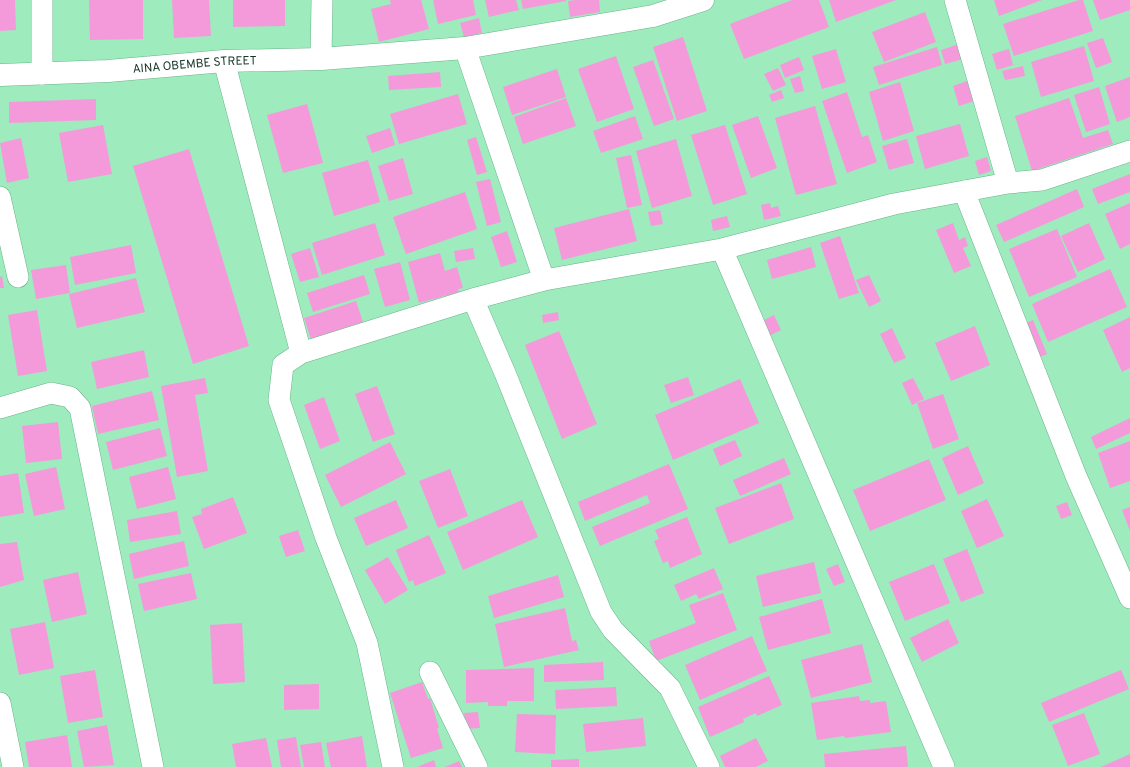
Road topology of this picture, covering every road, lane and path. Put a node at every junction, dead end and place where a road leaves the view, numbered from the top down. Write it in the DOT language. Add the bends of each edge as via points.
graph roads {
  1 [pos="42,0"];
  2 [pos="322,0"];
  3 [pos="704,0"];
  4 [pos="955,0"];
  5 [pos="465,48"];
  6 [pos="321,59"];
  7 [pos="224,61"];
  8 [pos="42,74"];
  9 [pos="0,75"];
  10 [pos="1130,151"];
  11 [pos="1008,183"];
  12 [pos="964,191"];
  13 [pos="0,197"];
  14 [pos="722,249"];
  15 [pos="18,277"];
  16 [pos="544,280"];
  17 [pos="473,299"];
  18 [pos="301,353"];
  19 [pos="0,408"];
  20 [pos="1130,598"];
  21 [pos="430,672"];
  22 [pos="0,703"];
  23 [pos="14,767"];
  24 [pos="153,767"];
  25 [pos="393,767"];
  26 [pos="477,767"];
  27 [pos="709,767"];
  28 [pos="944,767"];
  1 -- 8 [label="street"];
  2 -- 6 [label="street"];
  3 -- 5 [label="street, AINA OBEMBE STREET" via="653,16"];
  4 -- 11 [label="street"];
  5 -- 6 [label="street, AINA OBEMBE STREET"];
  5 -- 16 [label="street"];
  6 -- 7 [label="street, AINA OBEMBE STREET"];
  7 -- 8 [label="street, AINA OBEMBE STREET"];
  7 -- 18 [label="street"];
  8 -- 9 [label="street, AINA OBEMBE STREET"];
  10 -- 11 [label="street" via="1042,180"];
  11 -- 12 [label="street"];
  12 -- 14 [label="street" via="894,204"];
  12 -- 20 [label="street" via="1076,476"];
  13 -- 15 [label="street"];
  14 -- 16 [label="street"];
  14 -- 28 [label="street"];
  16 -- 17 [label="street"];
  17 -- 18 [label="street"];
  17 -- 27 [label="street" via="506,373 601,612 613,630 670,688"];
  18 -- 25 [label="street" via="284,365 279,400 326,538 367,643"];
  19 -- 24 [label="street" via="51,393 70,397 80,408"];
  21 -- 26 [label="street"];
  22 -- 23 [label="street"];
}
